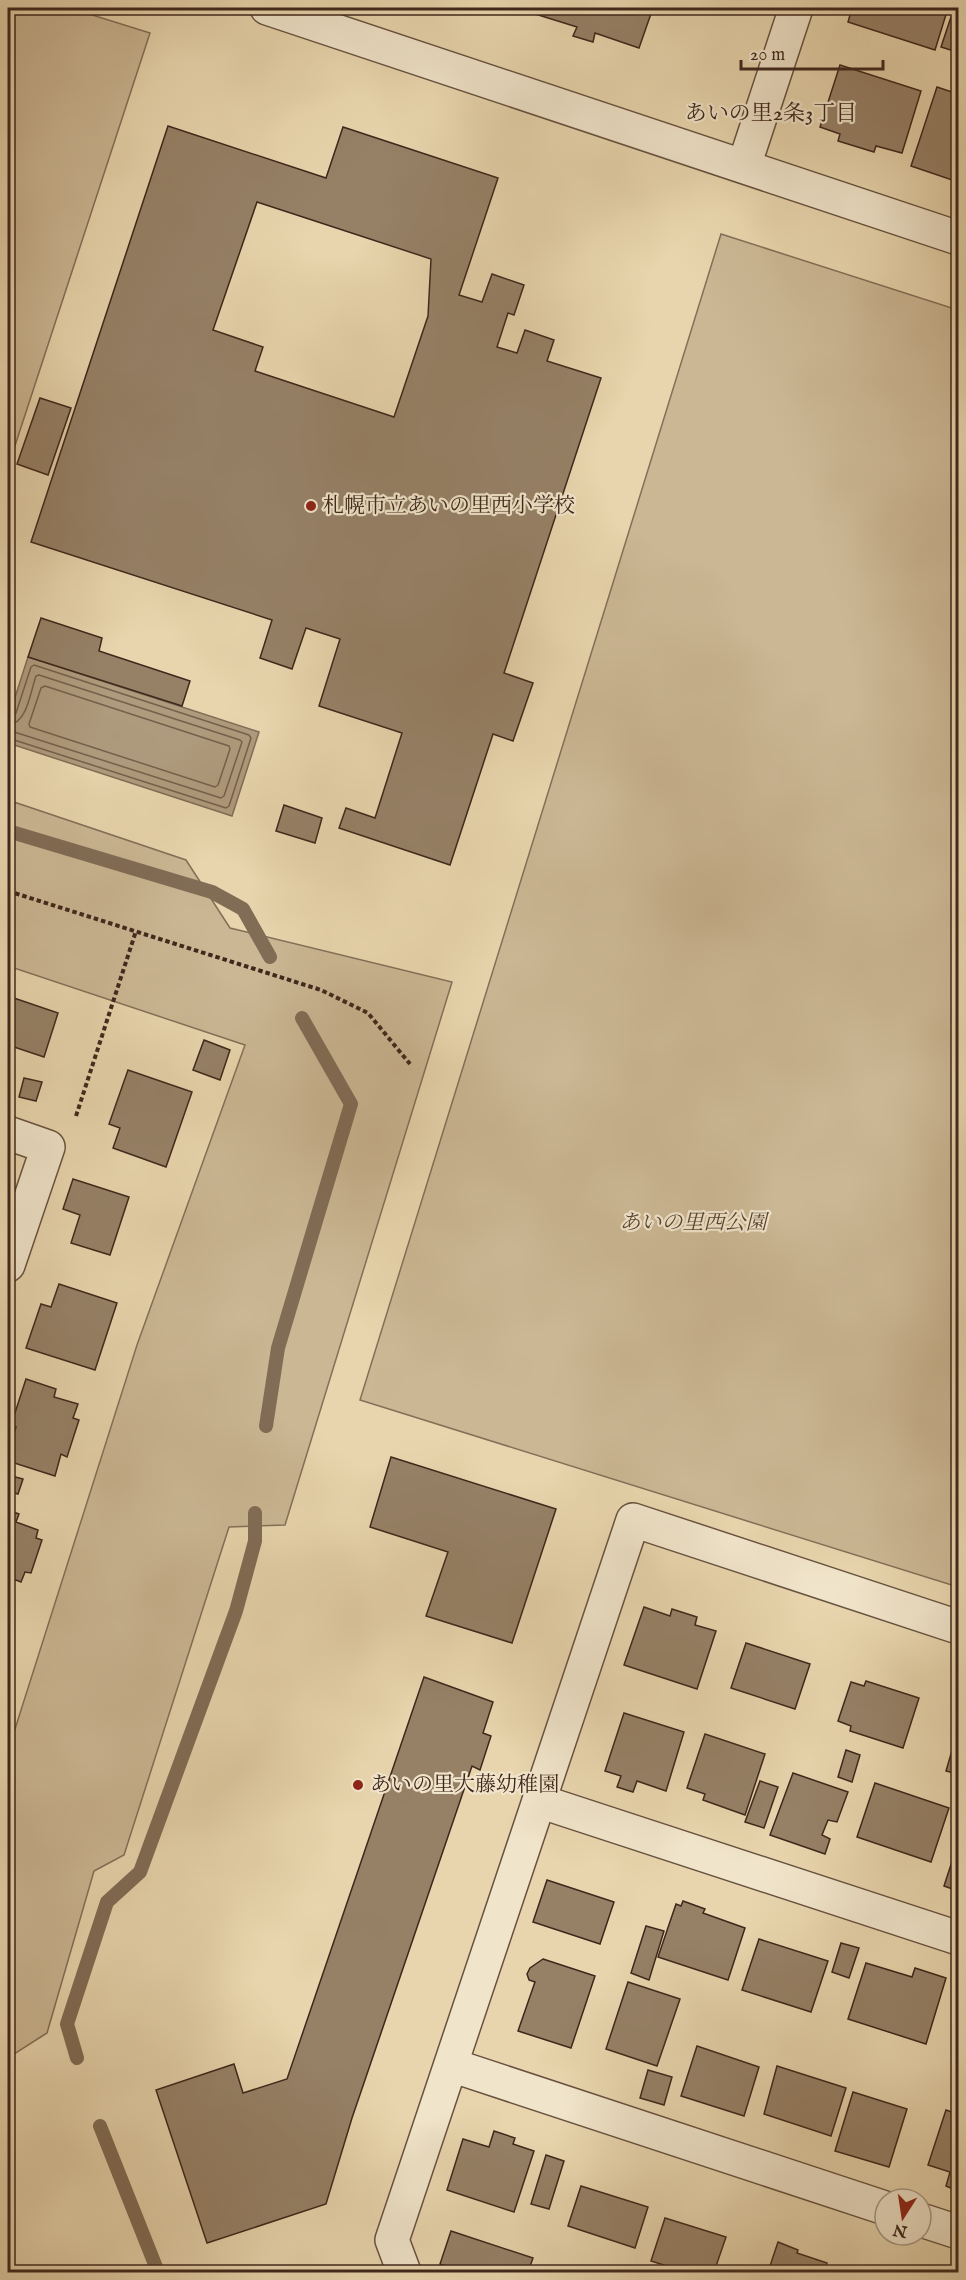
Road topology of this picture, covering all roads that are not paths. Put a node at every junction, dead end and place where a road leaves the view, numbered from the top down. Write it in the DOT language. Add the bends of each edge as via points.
graph roads {
  1 [pos="267,8"];
  2 [pos="796,8"];
  3 [pos="744,166"];
  4 [pos="958,238"];
  5 [pos="8,1133"];
  6 [pos="8,1265"];
  7 [pos="958,1628"];
  8 [pos="539,1801"];
  9 [pos="958,1938"];
  10 [pos="450,2065"];
  11 [pos="873,2204"];
  12 [pos="933,2224"];
  13 [pos="958,2232"];
  14 [pos="404,2272"];
  1 -- 3 [label="street"];
  2 -- 3 [label="street"];
  3 -- 4 [label="street"];
  5 -- 6 [label="street" via="48,1147"];
  7 -- 8 [label="street" via="633,1520"];
  8 -- 9 [label="street"];
  8 -- 10 [label="street"];
  10 -- 11 [label="street"];
  10 -- 14 [label="street" via="392,2240"];
  12 -- 13 [label="street"];
}
